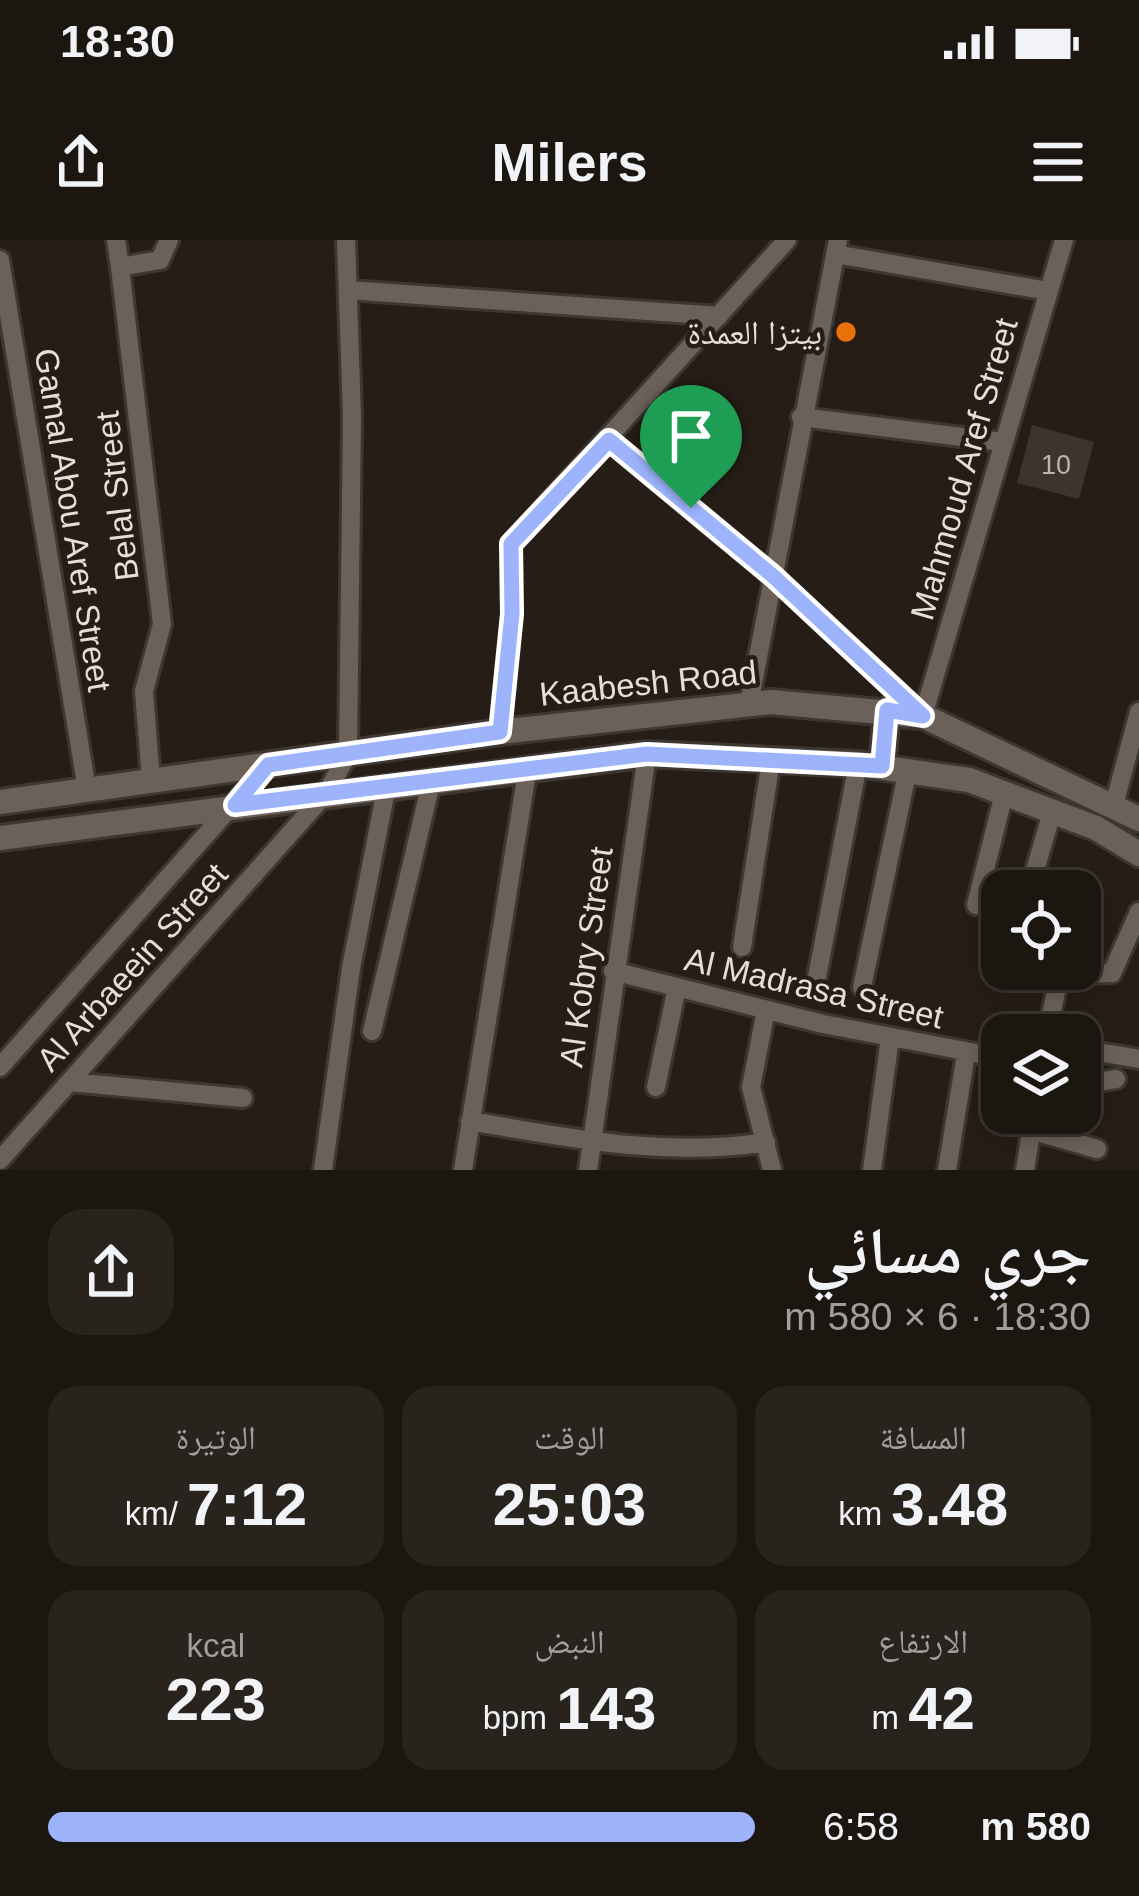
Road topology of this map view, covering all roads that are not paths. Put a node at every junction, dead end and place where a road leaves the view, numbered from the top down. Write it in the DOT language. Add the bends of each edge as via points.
graph roads {
  1 [pos="116,240"];
  2 [pos="169,240"];
  3 [pos="346,240"];
  4 [pos="787,240"];
  5 [pos="1064,240"];
  6 [pos="836,247"];
  7 [pos="0,260"];
  8 [pos="120,267"];
  9 [pos="348,290"];
  10 [pos="1048,291"];
  11 [pos="719,316"];
  12 [pos="801,417"];
  13 [pos="609,440"];
  14 [pos="1002,442"];
  15 [pos="773,576"];
  16 [pos="749,704"];
  17 [pos="887,710"];
  18 [pos="1139,712"];
  19 [pos="923,716"];
  20 [pos="500,732"];
  21 [pos="348,754"];
  22 [pos="647,754"];
  23 [pos="770,760"];
  24 [pos="268,765"];
  25 [pos="528,766"];
  26 [pos="882,767"];
  27 [pos="432,779"];
  28 [pos="151,780"];
  29 [pos="387,784"];
  30 [pos="87,790"];
  31 [pos="327,792"];
  32 [pos="1004,794"];
  33 [pos="0,802"];
  34 [pos="235,805"];
  35 [pos="1114,805"];
  36 [pos="1052,812"];
  37 [pos="1139,819"];
  38 [pos="0,838"];
  39 [pos="1139,854"];
  40 [pos="1035,870"];
  41 [pos="976,905"];
  42 [pos="1139,912"];
  43 [pos="742,947"];
  44 [pos="613,971"];
  45 [pos="1101,974"];
  46 [pos="817,977"];
  47 [pos="676,987"];
  48 [pos="862,987"];
  49 [pos="766,1010"];
  50 [pos="372,1030"];
  51 [pos="890,1038"];
  52 [pos="1101,1052"];
  53 [pos="966,1054"];
  54 [pos="981,1056"];
  55 [pos="1139,1059"];
  56 [pos="0,1067"];
  57 [pos="1116,1079"];
  58 [pos="70,1082"];
  59 [pos="1101,1082"];
  60 [pos="656,1087"];
  61 [pos="243,1098"];
  62 [pos="470,1121"];
  63 [pos="1030,1134"];
  64 [pos="1061,1134"];
  65 [pos="590,1142"];
  66 [pos="766,1142"];
  67 [pos="1097,1149"];
  68 [pos="2,1155"];
  69 [pos="23,1170"];
  70 [pos="323,1170"];
  71 [pos="463,1170"];
  72 [pos="588,1170"];
  73 [pos="772,1170"];
  74 [pos="872,1170"];
  75 [pos="947,1170"];
  76 [pos="1025,1170"];
  1 -- 8 [label="street, Belal Street"];
  2 -- 8 [label="street" via="160,260"];
  3 -- 9 [label="street"];
  4 -- 11 [label="street"];
  5 -- 10 [label="street, Mahmoud Aref Street"];
  6 -- 10 [label="street"];
  6 -- 12 [label="street"];
  7 -- 30 [label="street, Gamal Abou Aref Street"];
  8 -- 28 [label="street, Belal Street" via="162,624 144,691"];
  9 -- 11 [label="street"];
  9 -- 21 [label="street"];
  10 -- 14 [label="street, Mahmoud Aref Street"];
  11 -- 13 [label="street"];
  12 -- 14 [label="street"];
  12 -- 15 [label="street"];
  13 -- 15 [label="street"];
  13 -- 20 [label="street" via="511,544"];
  14 -- 19 [label="street, Mahmoud Aref Street"];
  15 -- 16 [label="street"];
  15 -- 19 [label="street"];
  16 -- 17 [label="street, Kaabesh Road"];
  16 -- 20 [label="street, Kaabesh Road"];
  17 -- 19 [label="street, Kaabesh Road"];
  17 -- 26 [label="street"];
  18 -- 35 [label="street"];
  19 -- 35 [label="street, Kaabesh Road"];
  20 -- 21 [label="street, Kaabesh Road"];
  21 -- 24 [label="street, Kaabesh Road"];
  21 -- 31 [label="street, Al Arbaeein Street"];
  22 -- 23 [label="street"];
  22 -- 25 [label="street"];
  22 -- 44 [label="street, Al Kobry Street"];
  23 -- 26 [label="street"];
  23 -- 43 [label="street"];
  24 -- 28 [label="street, Kaabesh Road"];
  24 -- 34 [label="street, Al Arbaeein Street"];
  25 -- 27 [label="street"];
  25 -- 62 [label="street"];
  26 -- 32 [label="street" via="969,780"];
  26 -- 46 [label="street"];
  26 -- 48 [label="street"];
  27 -- 29 [label="street"];
  27 -- 50 [label="street"];
  28 -- 30 [label="street, Kaabesh Road"];
  29 -- 31 [label="street"];
  29 -- 70 [label="street"];
  30 -- 33 [label="street, Kaabesh Road"];
  31 -- 34 [label="street"];
  31 -- 58 [label="street, Al Arbaeein Street"];
  32 -- 36 [label="street"];
  32 -- 41 [label="street"];
  34 -- 38 [label="street"];
  34 -- 56 [label="street, Al Arbaeein Street"];
  35 -- 37 [label="street, Kaabesh Road"];
  36 -- 39 [label="street"];
  36 -- 40 [label="street"];
  42 -- 45 [label="street" via="1112,973"];
  44 -- 47 [label="street, Al Madrasa Street"];
  44 -- 65 [label="street, Al Kobry Street"];
  47 -- 49 [label="street, Al Madrasa Street"];
  47 -- 60 [label="street"];
  49 -- 51 [label="street, Al Madrasa Street"];
  49 -- 66 [label="street" via="752,1087"];
  51 -- 53 [label="street, Al Madrasa Street"];
  51 -- 74 [label="street"];
  52 -- 55 [label="street"];
  53 -- 54 [label="street, Al Madrasa Street"];
  53 -- 75 [label="street"];
  57 -- 59 [label="street"];
  58 -- 61 [label="street"];
  58 -- 68 [label="street, Al Arbaeein Street"];
  62 -- 65 [label="street"];
  62 -- 71 [label="street"];
  63 -- 76 [label="street"];
  64 -- 67 [label="street"];
  65 -- 66 [label="street" via="678,1152"];
  65 -- 72 [label="street, Al Kobry Street"];
  66 -- 73 [label="street"];
  68 -- 69 [label="street"];
}
